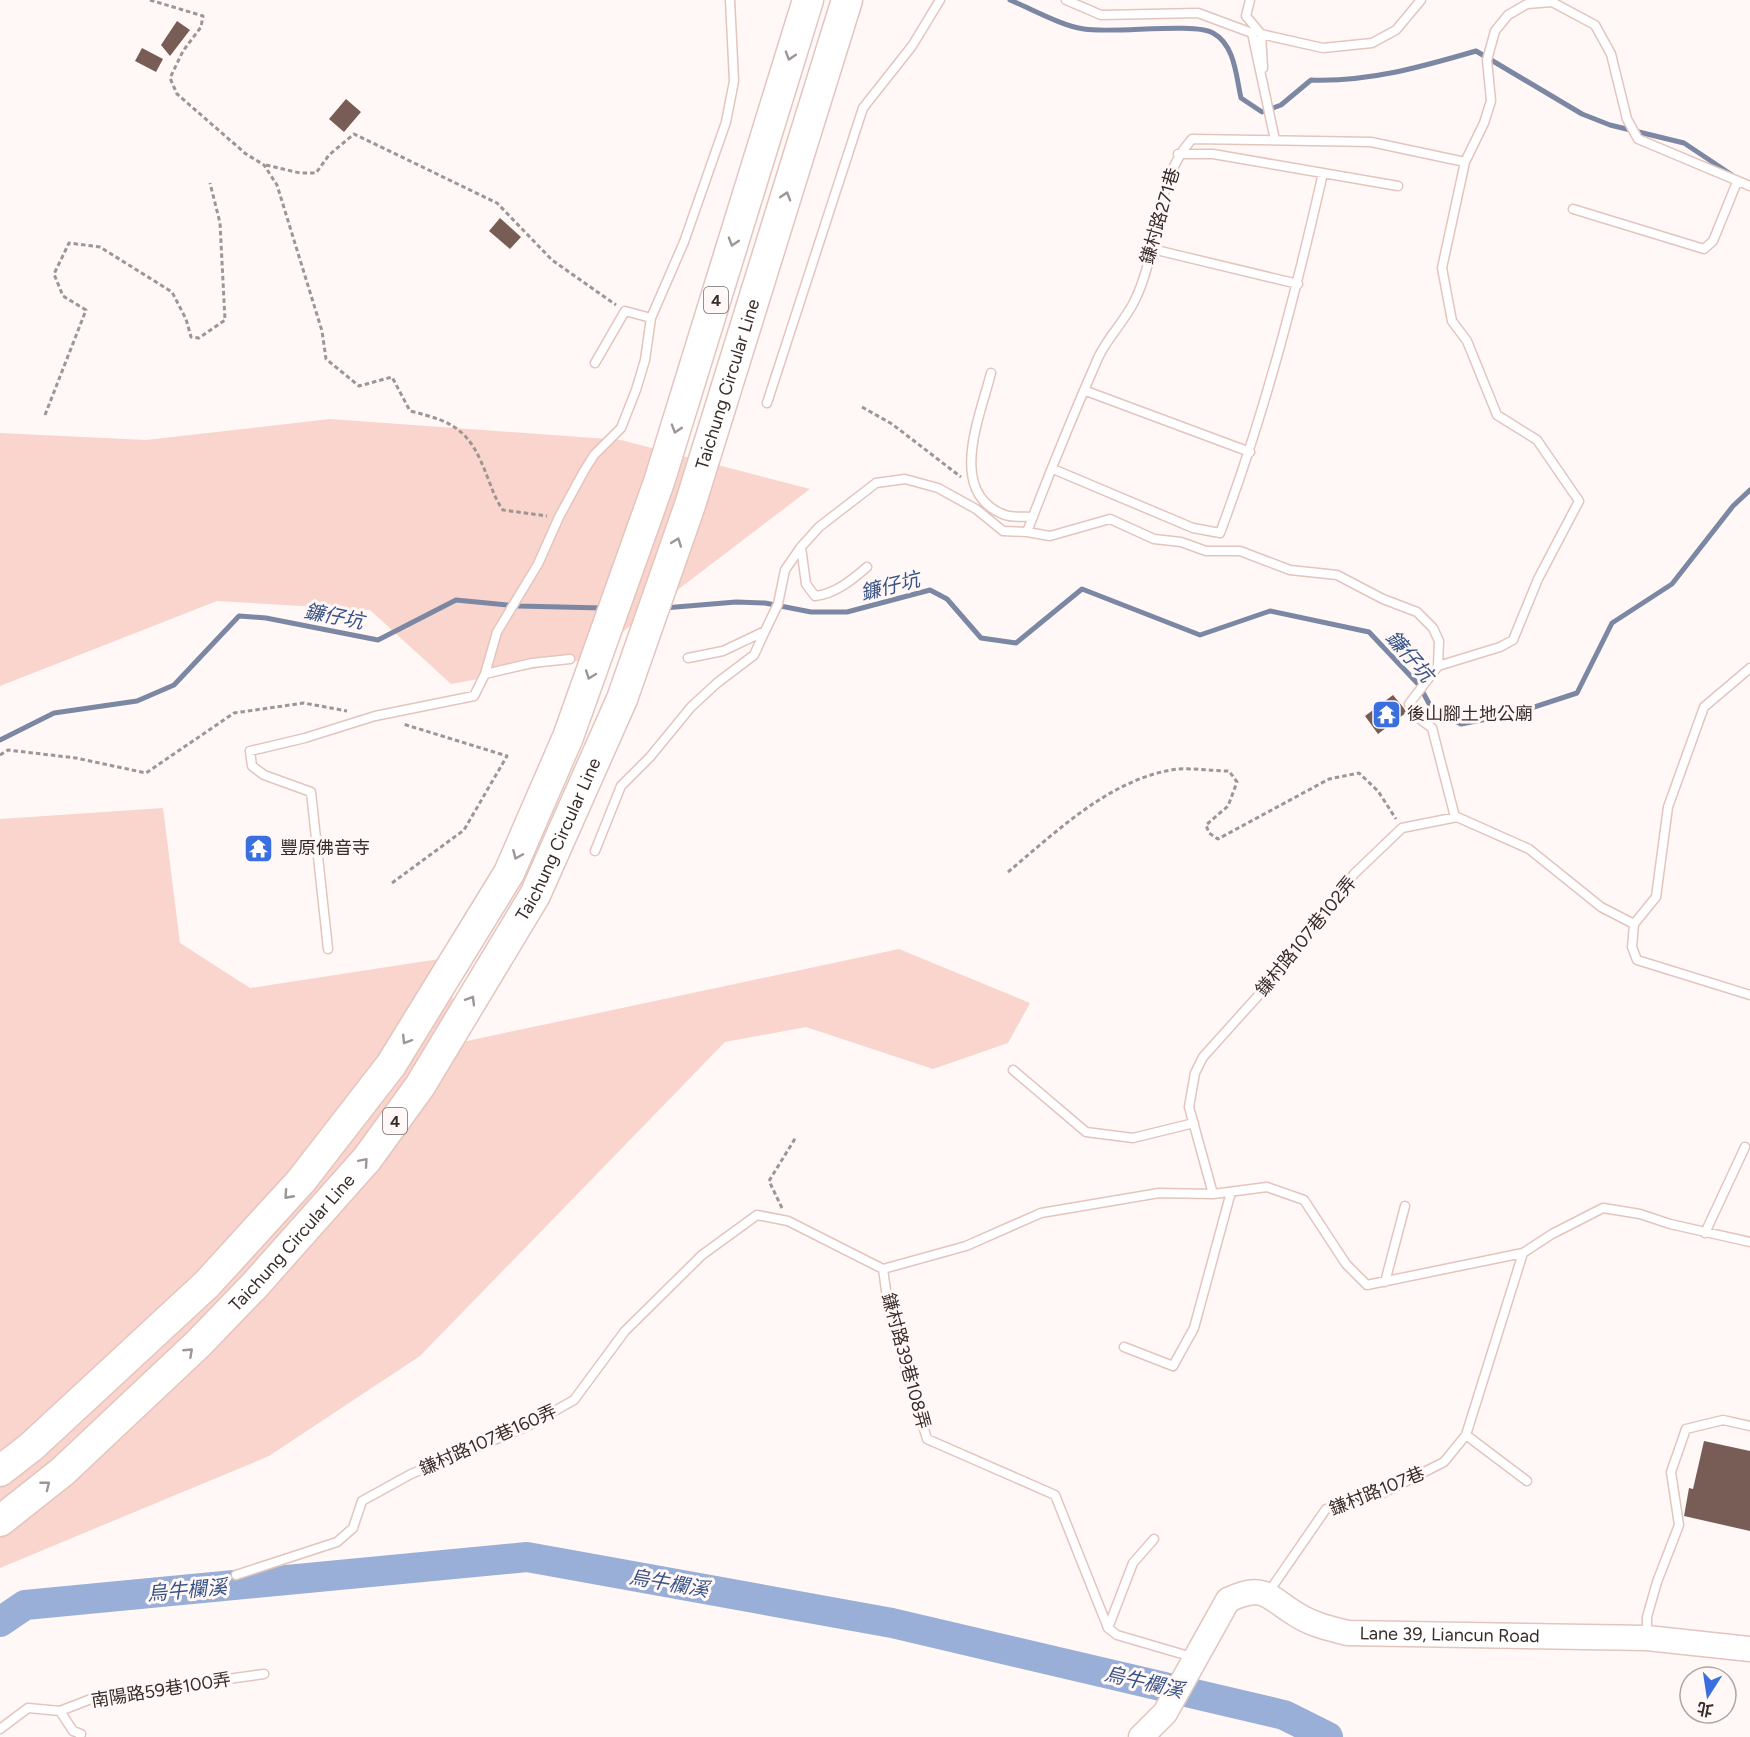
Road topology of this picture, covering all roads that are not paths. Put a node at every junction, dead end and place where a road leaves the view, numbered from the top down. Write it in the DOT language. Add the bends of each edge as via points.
graph roads {
  1 [pos="730,0"];
  2 [pos="808,0"];
  3 [pos="847,0"];
  4 [pos="940,0"];
  5 [pos="1066,0"];
  6 [pos="1250,0"];
  7 [pos="1421,0"];
  8 [pos="1261,34"];
  9 [pos="1266,108"];
  10 [pos="1275,140"];
  11 [pos="1178,154"];
  12 [pos="1465,162"];
  13 [pos="1323,173"];
  14 [pos="1737,182"];
  15 [pos="1398,186"];
  16 [pos="1750,186"];
  17 [pos="1573,209"];
  18 [pos="1152,249"];
  19 [pos="1298,284"];
  20 [pos="651,318"];
  21 [pos="595,363"];
  22 [pos="991,373"];
  23 [pos="1086,391"];
  24 [pos="767,403"];
  25 [pos="1250,452"];
  26 [pos="1053,469"];
  27 [pos="1033,517"];
  28 [pos="1027,532"];
  29 [pos="801,547"];
  30 [pos="867,567"];
  31 [pos="765,632"];
  32 [pos="688,658"];
  33 [pos="570,659"];
  34 [pos="1438,666"];
  35 [pos="1750,668"];
  36 [pos="485,674"];
  37 [pos="1455,817"];
  38 [pos="595,851"];
  39 [pos="1634,924"];
  40 [pos="328,949"];
  41 [pos="1750,995"];
  42 [pos="1013,1070"];
  43 [pos="1194,1123"];
  44 [pos="1745,1147"];
  45 [pos="1232,1192"];
  46 [pos="1213,1194"];
  47 [pos="1405,1206"];
  48 [pos="1705,1233"];
  49 [pos="1750,1242"];
  50 [pos="1523,1253"];
  51 [pos="883,1269"];
  52 [pos="1385,1282"];
  53 [pos="1124,1347"];
  54 [pos="1750,1426"];
  55 [pos="1466,1435"];
  56 [pos="0,1471"];
  57 [pos="1527,1481"];
  58 [pos="0,1521"];
  59 [pos="1154,1539"];
  60 [pos="236,1575"];
  61 [pos="1268,1594"];
  62 [pos="1108,1628"];
  63 [pos="1647,1638"];
  64 [pos="1750,1649"];
  65 [pos="1191,1666"];
  66 [pos="264,1674"];
  67 [pos="60,1711"];
  68 [pos="0,1729"];
  69 [pos="82,1736"];
  70 [pos="1141,1737"];
  1 -- 20 [label="lane" via="734,81 726,122 684,242"];
  2 -- 56 [label="highway, Taichung Circular Line / 4, one-way" via="660,482 568,737 509,873 390,1065 301,1181 207,1284 30,1448"];
  58 -- 3 [label="highway, Taichung Circular Line / 4, one-way" via="62,1472 198,1344 367,1159 420,1086 535,895 621,699 690,505"];
  4 -- 24 [label="lane" via="912,46 863,108"];
  5 -- 9 [label="lane" via="1101,15 1198,13 1252,33"];
  6 -- 8 [label="lane" via="1246,16"];
  7 -- 8 [label="lane" via="1396,30 1372,43 1323,48"];
  8 -- 9 [label="lane"];
  9 -- 10 [label="lane"];
  10 -- 11 [label="lane, 鎌村路271巷" via="1192,139"];
  10 -- 12 [label="lane, 鎌村路271巷" via="1371,142"];
  11 -- 13 [label="lane" via="1213,154"];
  11 -- 18 [label="lane, 鎌村路271巷" via="1169,175"];
  12 -- 14 [label="lane" via="1491,101 1487,60 1495,31 1508,15 1527,4 1552,2 1594,25 1611,54 1628,119 1638,139"];
  12 -- 34 [label="lane" via="1442,268 1452,321 1467,341 1497,415 1537,440 1579,501 1538,579 1513,640"];
  13 -- 15 [label="lane"];
  13 -- 19 [label="lane"];
  14 -- 16 [label="lane"];
  14 -- 17 [label="lane" via="1713,241 1704,249"];
  18 -- 19 [label="lane"];
  18 -- 23 [label="lane, 鎌村路271巷" via="1135,299 1099,356"];
  19 -- 25 [label="lane"];
  20 -- 21 [label="lane" via="625,311"];
  20 -- 36 [label="lane" via="645,360 621,428 594,455 559,517 538,564 497,632"];
  22 -- 27 [label="lane" via="972,449 972,485 982,502 1006,515"];
  23 -- 25 [label="lane"];
  23 -- 26 [label="lane, 鎌村路271巷"];
  25 -- 26 [label="lane" via="1220,533 1193,528"];
  26 -- 27 [label="lane, 鎌村路271巷"];
  27 -- 28 [label="lane, 鎌村路271巷"];
  28 -- 29 [label="lane" via="1003,531 976,509 938,488 905,479 876,483 819,527"];
  28 -- 34 [label="lane" via="1050,536 1110,519 1154,539 1181,542 1206,551 1240,551 1290,570 1337,575 1417,612 1433,628 1439,641"];
  29 -- 30 [label="lane" via="806,584 815,597 848,583"];
  29 -- 31 [label="lane" via="785,570 778,604"];
  31 -- 32 [label="lane" via="723,651"];
  31 -- 38 [label="lane" via="754,655 691,707 621,786"];
  33 -- 36 [label="lane"];
  34 -- 37 [label="lane" via="1409,704 1432,728"];
  35 -- 39 [label="lane" via="1704,707 1668,807 1656,897"];
  36 -- 40 [label="lane" via="474,696 375,716 250,751 252,766 264,775 311,792"];
  37 -- 39 [label="lane" via="1529,849 1601,907"];
  37 -- 43 [label="lane, 鎌村路107巷102弄" via="1402,828 1354,874 1330,907 1313,922 1257,997 1203,1057 1195,1073 1189,1107"];
  39 -- 41 [label="lane" via="1632,947 1637,960"];
  42 -- 43 [label="lane" via="1086,1132 1133,1138"];
  43 -- 46 [label="lane, 鎌村路107巷102弄"];
  44 -- 48 [label="lane"];
  45 -- 46 [label="lane"];
  45 -- 52 [label="lane" via="1267,1186 1304,1200 1346,1264 1367,1285"];
  45 -- 53 [label="lane" via="1194,1328 1173,1366"];
  46 -- 51 [label="lane" via="1159,1193 1041,1213 966,1246"];
  47 -- 52 [label="lane"];
  48 -- 49 [label="lane"];
  48 -- 50 [label="lane" via="1603,1208"];
  50 -- 52 [label="lane"];
  50 -- 55 [label="lane, 鎌村路107巷"];
  51 -- 60 [label="lane, 鎌村路107巷160弄" via="788,1221 757,1215 702,1255 625,1331 574,1400 526,1426 411,1474 362,1501 353,1528 337,1542"];
  51 -- 62 [label="lane, 鎌村路39巷108弄" via="889,1312 927,1439 1055,1495"];
  54 -- 63 [label="lane" via="1722,1420 1686,1430 1671,1472 1679,1525 1647,1617"];
  55 -- 57 [label="lane"];
  55 -- 61 [label="lane, 鎌村路107巷" via="1444,1462 1383,1493 1326,1509"];
  59 -- 62 [label="lane" via="1133,1563"];
  61 -- 63 [label="street, Lane 39, Liancun Road" via="1299,1616 1348,1633"];
  61 -- 65 [label="street" via="1246,1591 1228,1600"];
  62 -- 65 [label="lane"];
  63 -- 64 [label="street, Lane 39, Liancun Road"];
  65 -- 70 [label="street" via="1165,1713"];
  66 -- 67 [label="lane, 南陽路59巷100弄" via="96,1697"];
  67 -- 68 [label="lane, 南陽路59巷100弄" via="28,1708"];
  67 -- 69 [label="lane, 南陽路59巷100弄" via="73,1731"];
}
